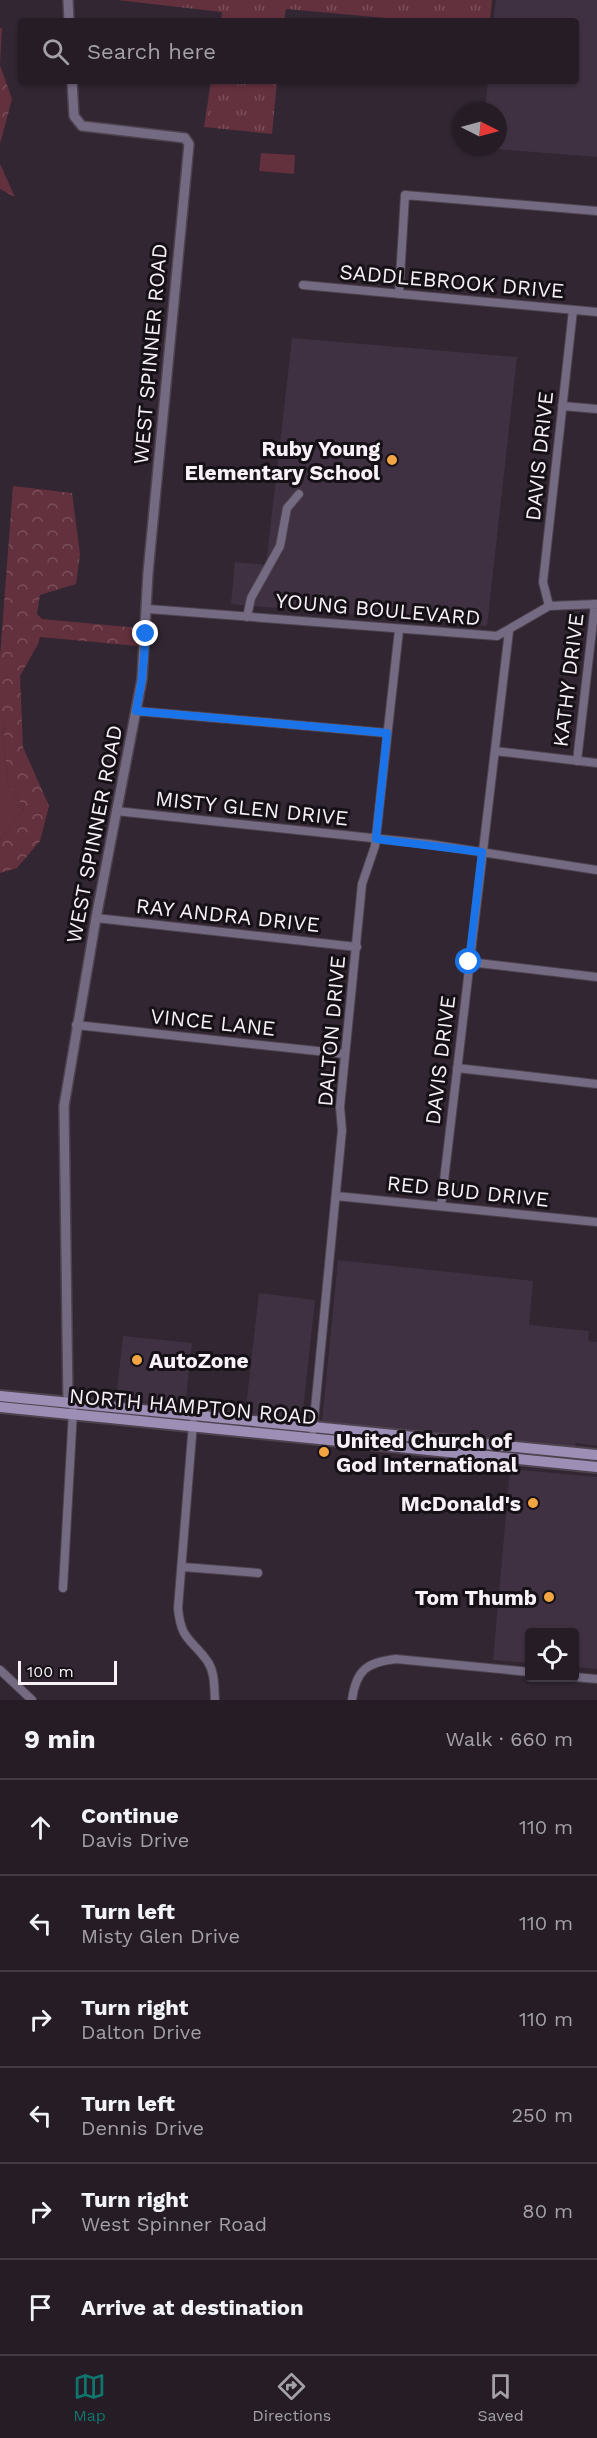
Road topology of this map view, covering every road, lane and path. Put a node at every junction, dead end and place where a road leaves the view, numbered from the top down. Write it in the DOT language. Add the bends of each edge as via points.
graph roads {
  1 [pos="68,0"];
  2 [pos="69,18"];
  3 [pos="72,84"];
  4 [pos="597,211"];
  5 [pos="303,285"];
  6 [pos="399,294"];
  7 [pos="573,310"];
  8 [pos="597,312"];
  9 [pos="562,406"];
  10 [pos="597,409"];
  11 [pos="299,494"];
  12 [pos="596,604"];
  13 [pos="549,606"];
  14 [pos="148,609"];
  15 [pos="247,616"];
  16 [pos="399,630"];
  17 [pos="509,631"];
  18 [pos="136,711"];
  19 [pos="387,733"];
  20 [pos="495,751"];
  21 [pos="577,761"];
  22 [pos="597,763"];
  23 [pos="116,812"];
  24 [pos="376,839"];
  25 [pos="482,852"];
  26 [pos="597,870"];
  27 [pos="96,918"];
  28 [pos="357,947"];
  29 [pos="469,962"];
  30 [pos="597,977"];
  31 [pos="76,1025"];
  32 [pos="345,1054"];
  33 [pos="457,1068"];
  34 [pos="597,1084"];
  35 [pos="336,1196"];
  36 [pos="441,1206"];
  37 [pos="597,1222"];
  38 [pos="0,1396"];
  39 [pos="68,1402"];
  40 [pos="0,1407"];
  41 [pos="75,1414"];
  42 [pos="194,1414"];
  43 [pos="313,1425"];
  44 [pos="193,1426"];
  45 [pos="312,1437"];
  46 [pos="514,1446"];
  47 [pos="597,1455"];
  48 [pos="513,1458"];
  49 [pos="597,1467"];
  50 [pos="183,1567"];
  51 [pos="258,1573"];
  52 [pos="63,1588"];
  53 [pos="0,1670"];
  54 [pos="525,1672"];
  55 [pos="579,1677"];
  56 [pos="597,1679"];
  57 [pos="33,1700"];
  58 [pos="215,1700"];
  59 [pos="352,1700"];
  1 -- 2 [label="street"];
  3 -- 14 [label="street, WEST SPINNER ROAD" via="74,116 82,126 177,136 189,144 148,573"];
  4 -- 6 [label="street" via="405,195"];
  5 -- 6 [label="street, SADDLEBROOK DRIVE"];
  6 -- 7 [label="street, SADDLEBROOK DRIVE"];
  7 -- 8 [label="street, SADDLEBROOK DRIVE"];
  7 -- 9 [label="street, DAVIS DRIVE"];
  9 -- 10 [label="street"];
  9 -- 13 [label="street, DAVIS DRIVE" via="543,582"];
  11 -- 15 [label="street" via="286,508 280,546 251,598"];
  12 -- 13 [label="street, YOUNG BOULEVARD"];
  12 -- 21 [label="street, KATHY DRIVE"];
  13 -- 17 [label="street, YOUNG BOULEVARD"];
  14 -- 15 [label="street, YOUNG BOULEVARD"];
  14 -- 18 [label="street, WEST SPINNER ROAD"];
  15 -- 16 [label="street, YOUNG BOULEVARD"];
  16 -- 17 [label="street, YOUNG BOULEVARD" via="488,636"];
  16 -- 19 [label="street, DALTON DRIVE"];
  17 -- 20 [label="street, DAVIS DRIVE"];
  18 -- 19 [label="street"];
  18 -- 23 [label="street, WEST SPINNER ROAD"];
  19 -- 24 [label="street, DALTON DRIVE"];
  20 -- 21 [label="street"];
  20 -- 25 [label="street, DAVIS DRIVE"];
  21 -- 22 [label="street"];
  23 -- 24 [label="street, MISTY GLEN DRIVE"];
  23 -- 27 [label="street, WEST SPINNER ROAD"];
  24 -- 25 [label="street, MISTY GLEN DRIVE"];
  24 -- 28 [label="street, DALTON DRIVE" via="362,884"];
  25 -- 26 [label="street, MISTY GLEN DRIVE"];
  25 -- 29 [label="street, DAVIS DRIVE"];
  27 -- 28 [label="street, RAY ANDRA DRIVE"];
  27 -- 31 [label="street, WEST SPINNER ROAD"];
  28 -- 32 [label="street, DALTON DRIVE"];
  29 -- 30 [label="street"];
  29 -- 33 [label="street, DAVIS DRIVE"];
  31 -- 32 [label="street, VINCE LANE"];
  31 -- 39 [label="street, WEST SPINNER ROAD" via="64,1106"];
  32 -- 35 [label="street, DALTON DRIVE"];
  33 -- 34 [label="street"];
  33 -- 36 [label="street, DAVIS DRIVE"];
  35 -- 36 [label="street, RED BUD DRIVE"];
  35 -- 43 [label="street, DALTON DRIVE"];
  36 -- 37 [label="street, RED BUD DRIVE"];
  38 -- 39 [label="main road, NORTH HAMPTON ROAD"];
  39 -- 41 [label="street"];
  39 -- 42 [label="main road, NORTH HAMPTON ROAD"];
  40 -- 41 [label="main road, NORTH HAMPTON ROAD"];
  41 -- 44 [label="main road, NORTH HAMPTON ROAD"];
  41 -- 52 [label="street"];
  42 -- 43 [label="main road, NORTH HAMPTON ROAD"];
  42 -- 44 [label="street"];
  43 -- 45 [label="street, DALTON DRIVE"];
  43 -- 46 [label="main road, NORTH HAMPTON ROAD"];
  44 -- 45 [label="main road, NORTH HAMPTON ROAD"];
  44 -- 50 [label="street"];
  45 -- 48 [label="main road, NORTH HAMPTON ROAD"];
  46 -- 47 [label="main road, NORTH HAMPTON ROAD"];
  46 -- 48 [label="main road"];
  48 -- 49 [label="main road, NORTH HAMPTON ROAD"];
  50 -- 51 [label="street"];
  50 -- 58 [label="street" via="179,1623 208,1663"];
  53 -- 57 [label="street"];
  54 -- 59 [label="street" via="396,1659 376,1661 357,1678"];
  55 -- 56 [label="street"];
}
